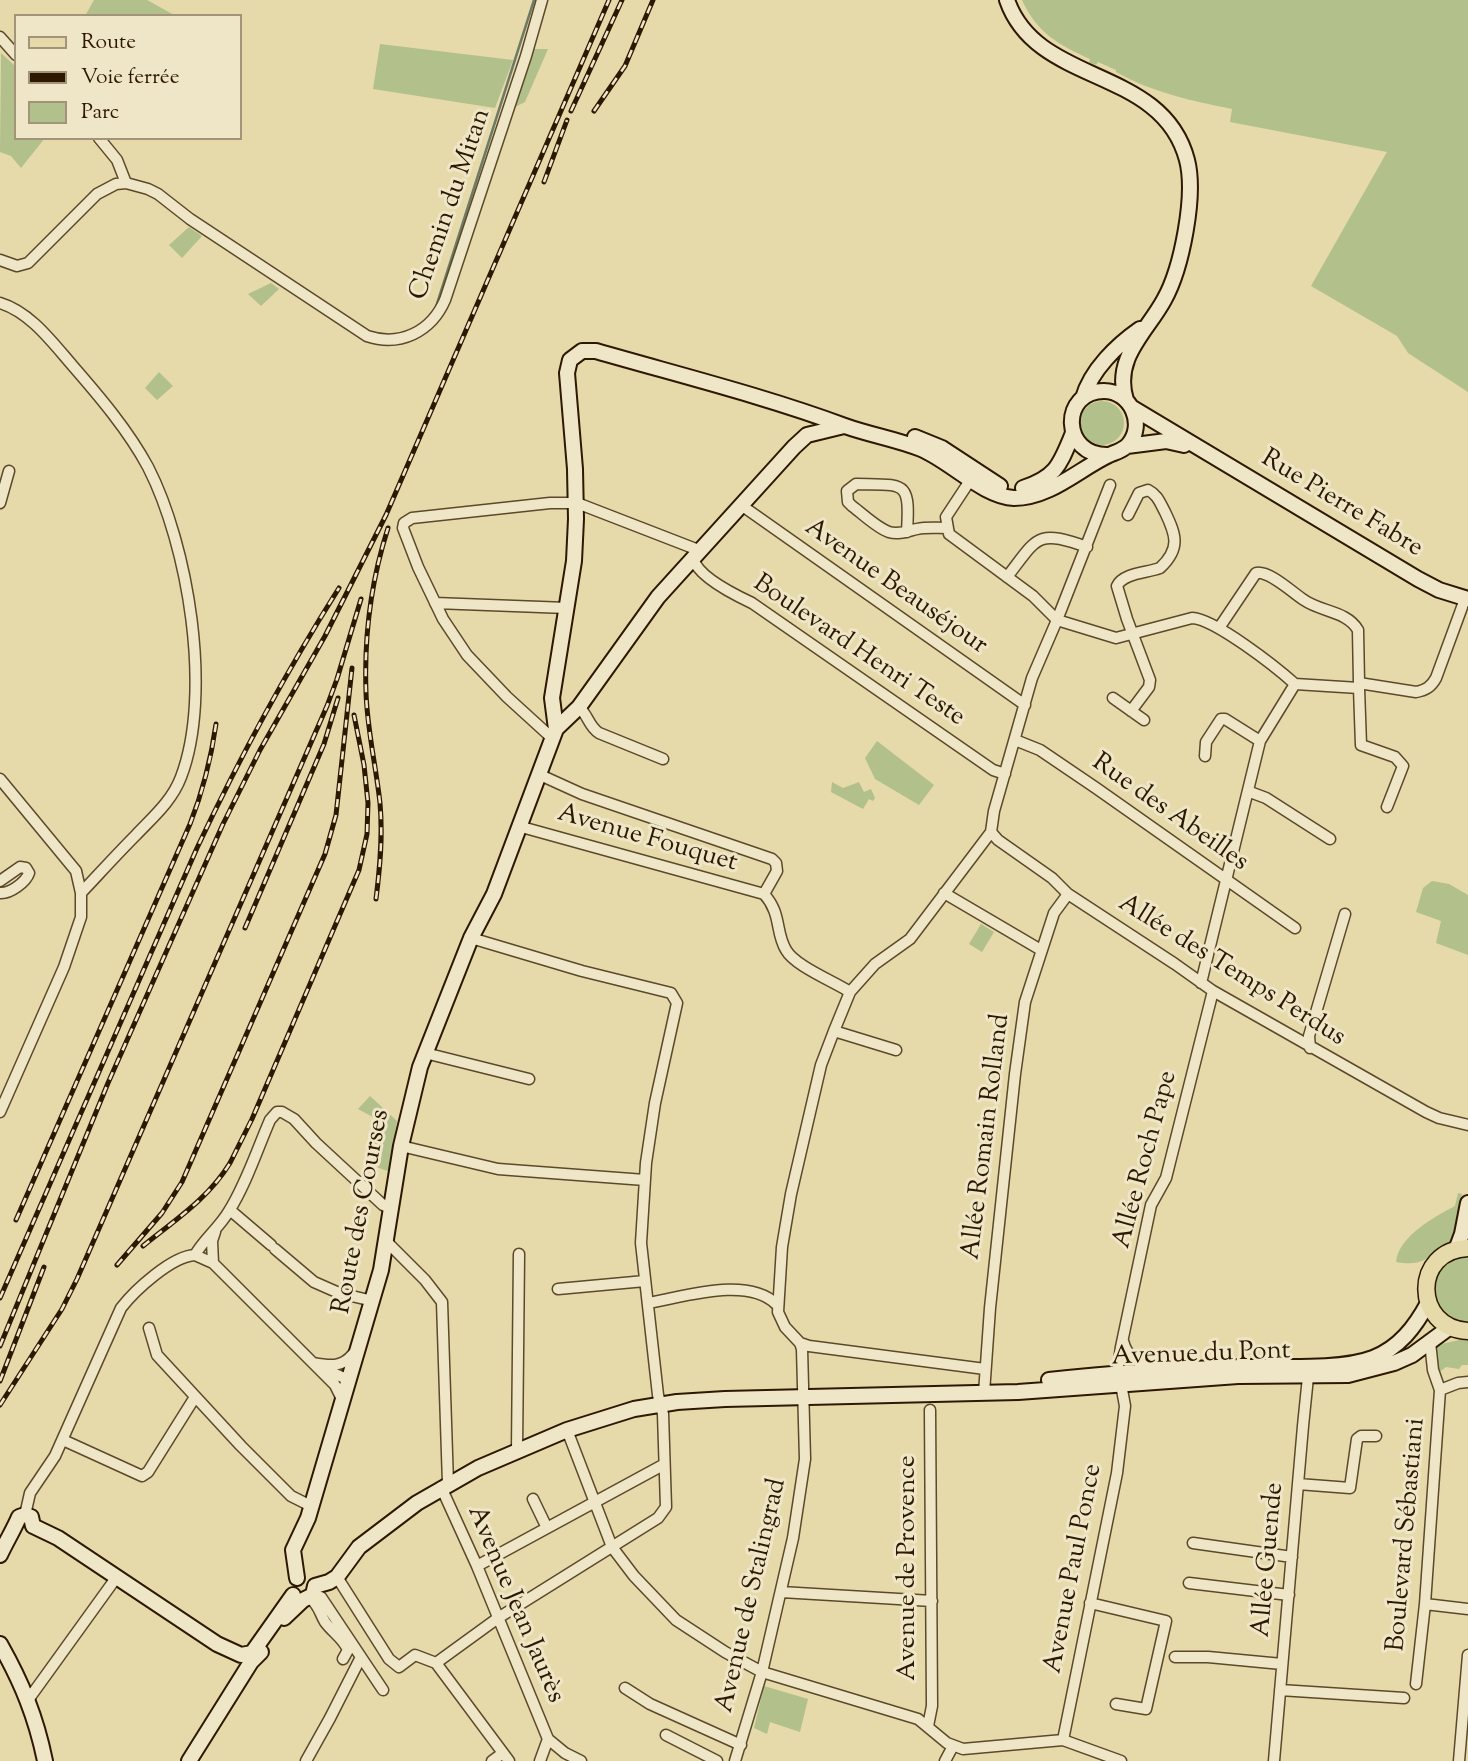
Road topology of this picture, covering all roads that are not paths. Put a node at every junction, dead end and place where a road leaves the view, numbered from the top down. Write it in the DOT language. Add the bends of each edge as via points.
graph roads {
  1 [pos="542,0"];
  2 [pos="1007,0"];
  3 [pos="0,37"];
  4 [pos="14,53"];
  5 [pos="101,140"];
  6 [pos="126,183"];
  7 [pos="0,260"];
  8 [pos="0,303"];
  9 [pos="1147,324"];
  10 [pos="1083,398"];
  11 [pos="1128,403"];
  12 [pos="814,415"];
  13 [pos="838,423"];
  14 [pos="1073,433"];
  15 [pos="807,435"];
  16 [pos="1127,446"];
  17 [pos="1196,447"];
  18 [pos="1108,455"];
  19 [pos="9,471"];
  20 [pos="971,478"];
  21 [pos="1110,485"];
  22 [pos="1016,490"];
  23 [pos="0,503"];
  24 [pos="577,503"];
  25 [pos="741,505"];
  26 [pos="1128,515"];
  27 [pos="946,528"];
  28 [pos="907,532"];
  29 [pos="1087,547"];
  30 [pos="697,555"];
  31 [pos="1007,577"];
  32 [pos="1466,599"];
  33 [pos="435,603"];
  34 [pos="567,608"];
  35 [pos="1057,620"];
  36 [pos="1219,628"];
  37 [pos="1133,635"];
  38 [pos="1295,684"];
  39 [pos="1359,686"];
  40 [pos="1114,698"];
  41 [pos="1024,705"];
  42 [pos="554,708"];
  43 [pos="576,711"];
  44 [pos="1131,711"];
  45 [pos="1144,720"];
  46 [pos="554,734"];
  47 [pos="1015,740"];
  48 [pos="1261,741"];
  49 [pos="1205,756"];
  50 [pos="663,759"];
  51 [pos="538,774"];
  52 [pos="1006,774"];
  53 [pos="0,779"];
  54 [pos="1250,792"];
  55 [pos="1387,807"];
  56 [pos="518,826"];
  57 [pos="991,832"];
  58 [pos="1330,839"];
  59 [pos="1225,880"];
  60 [pos="0,881"];
  61 [pos="0,893"];
  62 [pos="81,893"];
  63 [pos="764,894"];
  64 [pos="944,894"];
  65 [pos="1068,894"];
  66 [pos="1345,914"];
  67 [pos="1295,928"];
  68 [pos="471,938"];
  69 [pos="1041,950"];
  70 [pos="1201,983"];
  71 [pos="1213,991"];
  72 [pos="850,992"];
  73 [pos="834,1031"];
  74 [pos="1310,1048"];
  75 [pos="896,1050"];
  76 [pos="425,1053"];
  77 [pos="529,1079"];
  78 [pos="0,1112"];
  79 [pos="1466,1127"];
  80 [pos="401,1146"];
  81 [pos="645,1180"];
  82 [pos="1468,1203"];
  83 [pos="392,1209"];
  84 [pos="230,1210"];
  85 [pos="217,1228"];
  86 [pos="387,1242"];
  87 [pos="1462,1249"];
  88 [pos="519,1254"];
  89 [pos="195,1255"];
  90 [pos="212,1263"];
  91 [pos="645,1280"];
  92 [pos="558,1289"];
  93 [pos="373,1301"];
  94 [pos="648,1303"];
  95 [pos="1428,1303"];
  96 [pos="776,1304"];
  97 [pos="1450,1327"];
  98 [pos="149,1328"];
  99 [pos="1468,1331"];
  100 [pos="1123,1339"];
  101 [pos="1430,1342"];
  102 [pos="800,1343"];
  103 [pos="360,1345"];
  104 [pos="315,1365"];
  105 [pos="985,1369"];
  106 [pos="1180,1369"];
  107 [pos="1311,1375"];
  108 [pos="350,1378"];
  109 [pos="1121,1378"];
  110 [pos="1157,1381"];
  111 [pos="1468,1382"];
  112 [pos="984,1390"];
  113 [pos="1440,1390"];
  114 [pos="195,1397"];
  115 [pos="804,1398"];
  116 [pos="343,1401"];
  117 [pos="660,1404"];
  118 [pos="1125,1406"];
  119 [pos="930,1410"];
  120 [pos="567,1430"];
  121 [pos="1376,1436"];
  122 [pos="63,1440"];
  123 [pos="517,1450"];
  124 [pos="663,1465"];
  125 [pos="1298,1484"];
  126 [pos="444,1486"];
  127 [pos="533,1499"];
  128 [pos="595,1502"];
  129 [pos="311,1506"];
  130 [pos="24,1524"];
  131 [pos="547,1528"];
  132 [pos="1193,1543"];
  133 [pos="612,1547"];
  134 [pos="0,1555"];
  135 [pos="1292,1557"];
  136 [pos="477,1566"];
  137 [pos="0,1569"];
  138 [pos="337,1577"];
  139 [pos="116,1578"];
  140 [pos="1189,1583"];
  141 [pos="781,1592"];
  142 [pos="306,1595"];
  143 [pos="1289,1595"];
  144 [pos="932,1601"];
  145 [pos="1090,1602"];
  146 [pos="1424,1604"];
  147 [pos="1468,1609"];
  148 [pos="498,1618"];
  149 [pos="0,1644"];
  150 [pos="1468,1655"];
  151 [pos="360,1657"];
  152 [pos="1175,1657"];
  153 [pos="248,1659"];
  154 [pos="342,1659"];
  155 [pos="436,1663"];
  156 [pos="1282,1664"];
  157 [pos="762,1672"];
  158 [pos="1416,1684"];
  159 [pos="625,1688"];
  160 [pos="383,1690"];
  161 [pos="1280,1690"];
  162 [pos="1404,1698"];
  163 [pos="28,1700"];
  164 [pos="1116,1704"];
  165 [pos="928,1726"];
  166 [pos="666,1735"];
  167 [pos="548,1739"];
  168 [pos="1063,1740"];
  169 [pos="741,1745"];
  170 [pos="953,1746"];
  171 [pos="506,1757"];
  172 [pos="45,1761"];
  173 [pos="189,1761"];
  174 [pos="306,1761"];
  175 [pos="492,1761"];
  176 [pos="540,1761"];
  177 [pos="581,1761"];
  178 [pos="717,1761"];
  179 [pos="735,1761"];
  180 [pos="945,1761"];
  181 [pos="1121,1761"];
  182 [pos="1273,1761"];
  183 [pos="1459,1761"];
  1 -- 6 [label="street, Chemin du Mitan" via="446,300 421,331 378,340 356,330 158,194"];
  2 -- 9 [label="street" via="1016,20 1046,51 1145,100 1161,113 1182,145 1191,192 1185,231 1170,286"];
  3 -- 4 [label="street"];
  5 -- 6 [label="street" via="117,160"];
  6 -- 7 [label="street" via="97,194 28,263 16,266"];
  8 -- 62 [label="street" via="49,339 122,428 148,468 177,547 190,617 196,681 181,778 163,807"];
  9 -- 10 [label="street" via="1104,362"];
  9 -- 11 [label="street" via="1122,371"];
  10 -- 11 [label="street" via="1105,391"];
  10 -- 14 [label="street" via="1074,410"];
  11 -- 16 [label="street" via="1136,427"];
  11 -- 17 [label="street, Rue Pierre Fabre"];
  12 -- 13 [label="street"];
  12 -- 15 [label="street"];
  12 -- 24 [label="street" via="596,351 582,351 570,360 567,373"];
  13 -- 15 [label="street"];
  13 -- 20 [label="street" via="921,449"];
  13 -- 22 [label="street" via="866,422 919,438 1000,486"];
  14 -- 18 [label="street" via="1083,448"];
  14 -- 22 [label="street" via="1055,472"];
  15 -- 25 [label="street"];
  16 -- 17 [label="street, Rue Pierre Fabre" via="1166,441"];
  16 -- 18 [label="street"];
  17 -- 32 [label="street, Rue Pierre Fabre" via="1418,579"];
  18 -- 20 [label="street" via="1057,485 1027,496 998,495"];
  19 -- 23 [label="street"];
  20 -- 22 [label="street" via="1001,490"];
  20 -- 27 [label="street" via="948,510"];
  21 -- 29 [label="street"];
  24 -- 30 [label="street"];
  24 -- 33 [label="street" via="412,518 403,525"];
  24 -- 34 [label="street"];
  25 -- 30 [label="street"];
  25 -- 41 [label="street, Avenue Beauséjour"];
  26 -- 37 [label="street" via="1139,493 1148,490 1156,495 1175,538 1160,568 1118,582"];
  27 -- 28 [label="street"];
  27 -- 31 [label="street" via="952,538"];
  28 -- 28 [label="street" via="888,532 852,506 847,491 856,484 902,489 909,500"];
  29 -- 31 [label="street" via="1046,537 1034,542"];
  29 -- 35 [label="street"];
  30 -- 43 [label="street" via="633,629"];
  30 -- 52 [label="street, Boulevard Henri Teste" via="696,567 993,770"];
  31 -- 35 [label="street"];
  32 -- 39 [label="street" via="1432,686 1416,692"];
  33 -- 34 [label="street"];
  33 -- 46 [label="street" via="467,655 507,697"];
  34 -- 42 [label="street"];
  35 -- 37 [label="street" via="1109,637"];
  35 -- 41 [label="street"];
  36 -- 37 [label="street" via="1192,618"];
  36 -- 38 [label="street"];
  36 -- 39 [label="street" via="1256,573 1266,573 1307,603 1354,624 1358,630"];
  37 -- 44 [label="street" via="1150,680"];
  38 -- 39 [label="street"];
  38 -- 48 [label="street"];
  39 -- 55 [label="street" via="1361,745 1395,757 1402,766"];
  40 -- 44 [label="street"];
  41 -- 47 [label="street"];
  42 -- 43 [label="street" via="562,714"];
  42 -- 46 [label="street"];
  43 -- 46 [label="street"];
  43 -- 50 [label="street" via="589,718 599,733"];
  44 -- 45 [label="street"];
  46 -- 51 [label="street, Route des Courses"];
  47 -- 52 [label="street"];
  47 -- 59 [label="street, Rue des Abeilles" via="1040,750"];
  48 -- 49 [label="street" via="1221,719 1206,742"];
  48 -- 54 [label="street"];
  51 -- 56 [label="street, Route des Courses"];
  51 -- 63 [label="street" via="582,794 772,859 777,871"];
  52 -- 57 [label="street"];
  53 -- 62 [label="street" via="76,870"];
  54 -- 58 [label="street"];
  54 -- 59 [label="street"];
  56 -- 63 [label="street, Avenue Fouquet"];
  56 -- 68 [label="street, Route des Courses" via="494,894"];
  57 -- 64 [label="street"];
  57 -- 65 [label="street, Allée des Temps Perdus"];
  59 -- 67 [label="street, Rue des Abeilles"];
  59 -- 70 [label="street"];
  60 -- 61 [label="street" via="20,867 28,870 27,878 6,894"];
  62 -- 78 [label="street" via="81,917 64,967"];
  63 -- 72 [label="street" via="778,917 783,945 792,958"];
  64 -- 69 [label="street"];
  64 -- 72 [label="street" via="910,939 875,964"];
  65 -- 69 [label="street, Allée Romain Rolland" via="1054,913"];
  65 -- 70 [label="street, Allée des Temps Perdus"];
  66 -- 74 [label="street" via="1309,1036"];
  68 -- 76 [label="street, Route des Courses"];
  68 -- 81 [label="street" via="676,997"];
  69 -- 105 [label="street, Allée Romain Rolland" via="1025,1002 1017,1060"];
  70 -- 71 [label="street, Allée des Temps Perdus"];
  71 -- 74 [label="street, Allée des Temps Perdus"];
  71 -- 100 [label="street, Allée Roch Pape" via="1166,1178 1152,1205"];
  72 -- 73 [label="street"];
  73 -- 75 [label="street"];
  73 -- 96 [label="street" via="821,1065 791,1194"];
  74 -- 79 [label="street, Allée des Temps Perdus" via="1426,1112"];
  76 -- 77 [label="street"];
  76 -- 80 [label="street, Route des Courses"];
  80 -- 81 [label="street" via="498,1169"];
  80 -- 83 [label="street, Route des Courses"];
  81 -- 91 [label="street" via="641,1243"];
  82 -- 87 [label="street"];
  83 -- 84 [label="street" via="294,1119 277,1112"];
  83 -- 86 [label="street, Route des Courses"];
  84 -- 85 [label="street"];
  84 -- 93 [label="street" via="314,1282"];
  85 -- 89 [label="street"];
  85 -- 90 [label="street"];
  86 -- 93 [label="street, Route des Courses"];
  86 -- 126 [label="street" via="442,1302"];
  87 -- 95 [label="main road" via="1440,1259 1430,1271"];
  88 -- 123 [label="street"];
  89 -- 90 [label="street"];
  89 -- 122 [label="street" via="172,1263 121,1308"];
  90 -- 104 [label="street"];
  91 -- 92 [label="street"];
  91 -- 94 [label="street"];
  93 -- 103 [label="street, Route des Courses"];
  94 -- 96 [label="street" via="735,1290 763,1295"];
  94 -- 117 [label="street"];
  95 -- 97 [label="main road"];
  95 -- 107 [label="street, Avenue du Pont" via="1409,1332 1386,1352"];
  96 -- 102 [label="street" via="785,1327"];
  97 -- 99 [label="main road"];
  97 -- 101 [label="street, Avenue du Pont"];
  98 -- 114 [label="street" via="157,1355"];
  100 -- 106 [label="street" via="1126,1351 1137,1362"];
  100 -- 109 [label="street, Allée Roch Pape"];
  101 -- 107 [label="street, Avenue du Pont" via="1403,1359 1370,1371"];
  101 -- 113 [label="street, Boulevard Sébastiani"];
  102 -- 105 [label="street"];
  102 -- 115 [label="street, Avenue de Stalingrad"];
  103 -- 104 [label="street" via="347,1362"];
  103 -- 108 [label="street, Route des Courses"];
  104 -- 108 [label="street"];
  104 -- 116 [label="street" via="335,1385"];
  105 -- 112 [label="street, Allée Romain Rolland"];
  106 -- 107 [label="street, Avenue du Pont"];
  106 -- 109 [label="street, Avenue du Pont"];
  107 -- 110 [label="street, Avenue du Pont"];
  107 -- 125 [label="street, Allée Guende"];
  108 -- 116 [label="street, Route des Courses"];
  109 -- 110 [label="street, Avenue du Pont"];
  109 -- 112 [label="street, Avenue du Pont"];
  109 -- 118 [label="street, Avenue Paul Ponce"];
  110 -- 118 [label="street" via="1136,1390"];
  111 -- 113 [label="street"];
  112 -- 115 [label="street, Avenue du Pont"];
  113 -- 146 [label="street, Boulevard Sébastiani"];
  114 -- 122 [label="street" via="145,1475"];
  114 -- 129 [label="street" via="291,1496"];
  115 -- 117 [label="street, Avenue du Pont"];
  115 -- 141 [label="street, Avenue de Stalingrad" via="804,1459"];
  116 -- 129 [label="street, Route des Courses"];
  117 -- 120 [label="street, Avenue du Pont"];
  117 -- 124 [label="street"];
  118 -- 145 [label="street, Avenue Paul Ponce" via="1112,1500"];
  119 -- 144 [label="street, Avenue de Provence"];
  120 -- 123 [label="street, Avenue du Pont"];
  120 -- 128 [label="street"];
  121 -- 125 [label="street" via="1357,1439 1350,1488"];
  122 -- 130 [label="street" via="30,1493"];
  123 -- 126 [label="street, Avenue du Pont"];
  124 -- 128 [label="street"];
  124 -- 133 [label="street" via="663,1513"];
  125 -- 135 [label="street, Allée Guende"];
  126 -- 136 [label="street, Avenue Jean Jaurès"];
  126 -- 138 [label="street, Avenue du Pont" via="359,1548"];
  127 -- 131 [label="street"];
  128 -- 131 [label="street"];
  128 -- 133 [label="street"];
  129 -- 142 [label="street, Route des Courses" via="292,1550 296,1578 292,1584"];
  130 -- 134 [label="street" via="8,1538"];
  130 -- 137 [label="street"];
  130 -- 139 [label="street" via="51,1534"];
  131 -- 136 [label="street"];
  132 -- 135 [label="street"];
  133 -- 148 [label="street"];
  133 -- 157 [label="street" via="677,1620"];
  135 -- 143 [label="street, Allée Guende"];
  136 -- 148 [label="street, Avenue Jean Jaurès"];
  138 -- 142 [label="street"];
  138 -- 155 [label="street" via="395,1665 399,1667 415,1655"];
  139 -- 153 [label="street" via="237,1660"];
  139 -- 163 [label="street"];
  140 -- 143 [label="street"];
  141 -- 144 [label="street"];
  141 -- 157 [label="street, Avenue de Stalingrad"];
  142 -- 151 [label="street" via="321,1597"];
  142 -- 153 [label="street" via="289,1611 259,1655"];
  142 -- 154 [label="street" via="345,1644 348,1650"];
  143 -- 156 [label="street, Allée Guende"];
  144 -- 165 [label="street, Avenue de Provence"];
  145 -- 164 [label="street" via="1166,1621 1146,1709"];
  145 -- 168 [label="street, Avenue Paul Ponce"];
  146 -- 147 [label="street"];
  146 -- 158 [label="street, Boulevard Sébastiani"];
  148 -- 155 [label="street"];
  148 -- 167 [label="street, Avenue Jean Jaurès"];
  149 -- 163 [label="street"];
  150 -- 183 [label="street"];
  151 -- 160 [label="street"];
  151 -- 174 [label="street"];
  152 -- 156 [label="street"];
  153 -- 173 [label="street"];
  155 -- 171 [label="street"];
  156 -- 161 [label="street, Allée Guende"];
  157 -- 165 [label="street" via="897,1712"];
  157 -- 169 [label="street, Avenue de Stalingrad"];
  159 -- 169 [label="street" via="649,1704"];
  161 -- 162 [label="street"];
  161 -- 182 [label="street, Allée Guende"];
  163 -- 172 [label="street"];
  165 -- 170 [label="street"];
  166 -- 178 [label="street"];
  167 -- 176 [label="street"];
  167 -- 177 [label="street"];
  168 -- 170 [label="street"];
  168 -- 181 [label="street"];
  169 -- 179 [label="street, Avenue de Stalingrad"];
  170 -- 180 [label="street"];
  171 -- 175 [label="street"];
}
